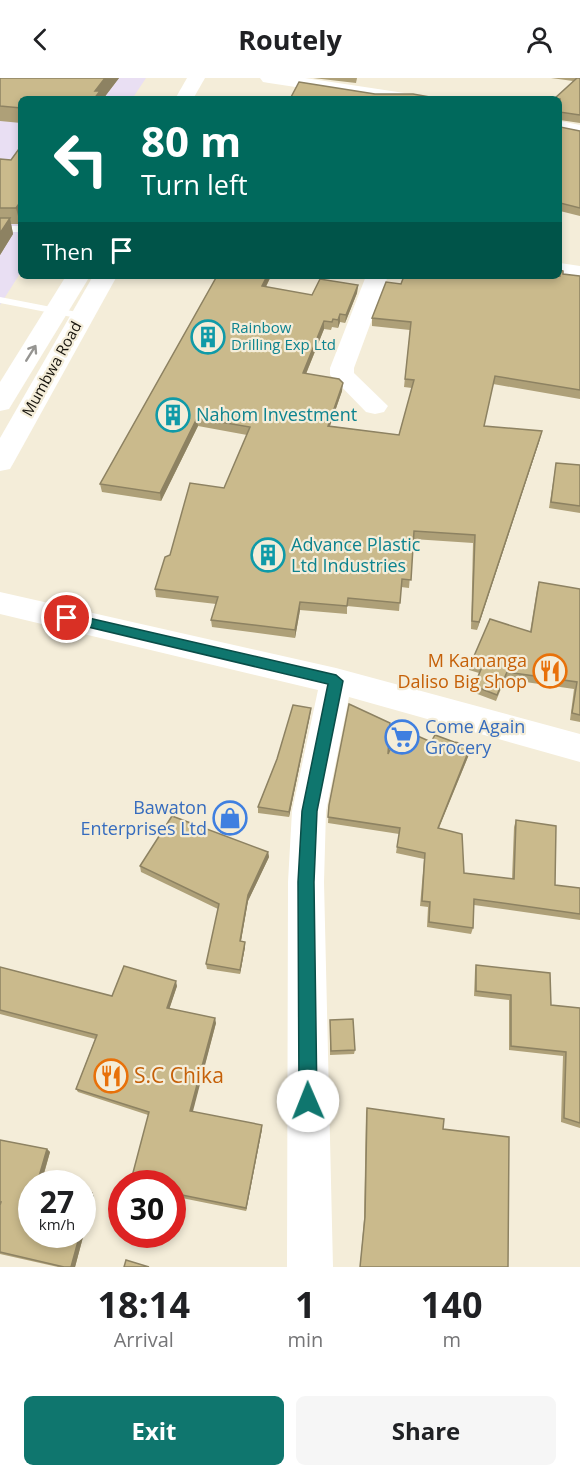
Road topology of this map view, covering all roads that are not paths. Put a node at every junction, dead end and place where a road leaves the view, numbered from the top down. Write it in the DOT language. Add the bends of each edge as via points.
graph roads {
  1 [pos="196,78"];
  2 [pos="216,78"];
  3 [pos="268,78"];
  4 [pos="186,96"];
  5 [pos="207,96"];
  6 [pos="391,96"];
  7 [pos="562,127"];
  8 [pos="580,131"];
  9 [pos="0,229"];
  10 [pos="18,229"];
  11 [pos="562,270"];
  12 [pos="580,273"];
  13 [pos="76,279"];
  14 [pos="103,279"];
  15 [pos="376,279"];
  16 [pos="0,300"];
  17 [pos="56,313"];
  18 [pos="82,316"];
  19 [pos="0,403"];
  20 [pos="375,406"];
  21 [pos="0,462"];
  22 [pos="0,603"];
  23 [pos="336,681"];
  24 [pos="580,748"];
  25 [pos="310,1267"];
  1 -- 4 [label="main road"];
  2 -- 5 [label="main road"];
  3 -- 6 [label="street"];
  7 -- 8 [label="street"];
  9 -- 10 [label="lane"];
  11 -- 12 [label="street"];
  13 -- 17 [label="main road, Mumbwa Road"];
  14 -- 18 [label="main road, Mumbwa Road"];
  15 -- 20 [label="street" via="342,368 342,375"];
  16 -- 17 [label="lane"];
  17 -- 18 [label="lane"];
  19 -- 17 [label="main road, Mumbwa Road, one-way"];
  18 -- 21 [label="main road, Mumbwa Road"];
  22 -- 23 [label="street"];
  23 -- 24 [label="street"];
  23 -- 25 [label="street" via="309,811 306,882"];
}
